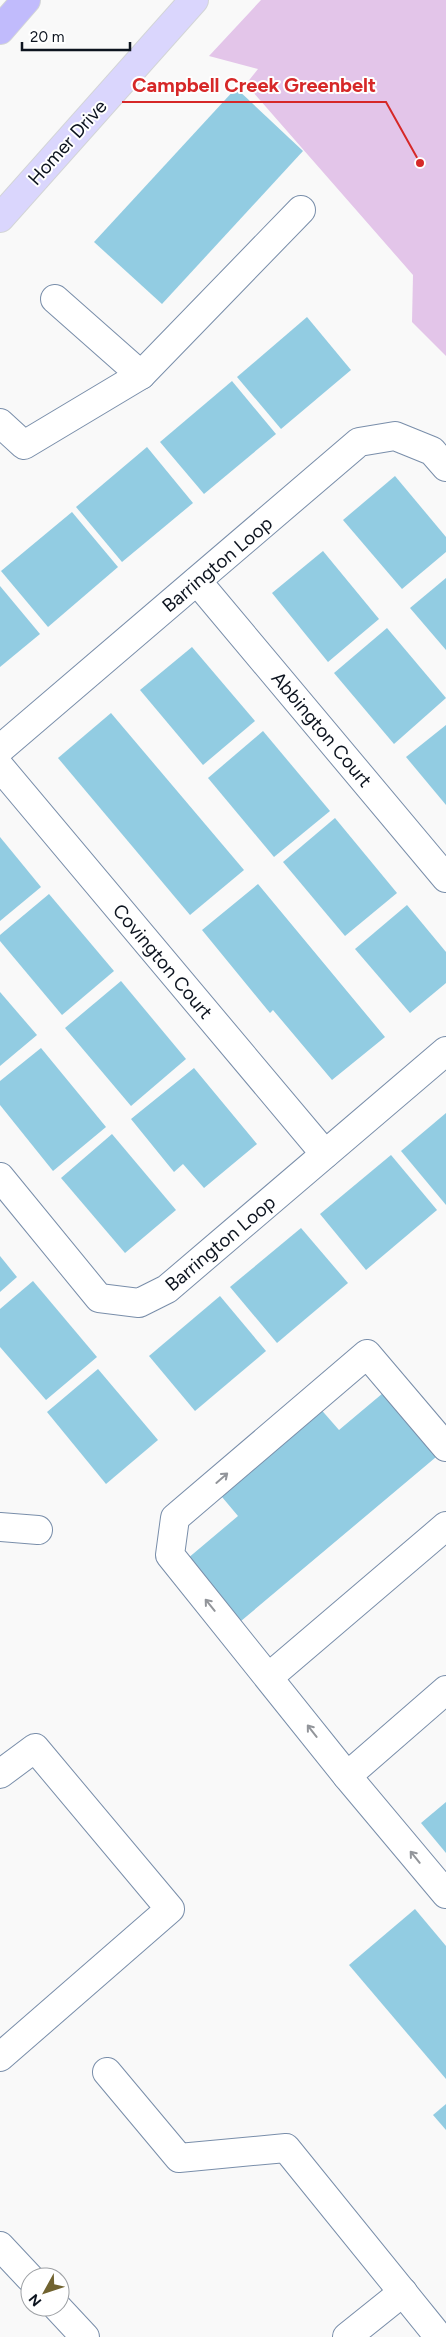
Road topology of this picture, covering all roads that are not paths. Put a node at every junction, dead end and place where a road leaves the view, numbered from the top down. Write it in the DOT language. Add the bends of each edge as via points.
graph roads {
  1 [pos="26,0"];
  2 [pos="194,0"];
  3 [pos="0,30"];
  4 [pos="301,210"];
  5 [pos="0,218"];
  6 [pos="55,299"];
  7 [pos="141,375"];
  8 [pos="0,423"];
  9 [pos="446,467"];
  10 [pos="197,580"];
  11 [pos="0,749"];
  12 [pos="0,768"];
  13 [pos="446,878"];
  14 [pos="446,1051"];
  15 [pos="325,1154"];
  16 [pos="0,1177"];
  17 [pos="446,1447"];
  18 [pos="446,1526"];
  19 [pos="0,1527"];
  20 [pos="38,1530"];
  21 [pos="269,1677"];
  22 [pos="446,1690"];
  23 [pos="0,1774"];
  24 [pos="347,1776"];
  25 [pos="446,1894"];
  26 [pos="0,2057"];
  27 [pos="107,2072"];
  28 [pos="0,2246"];
  29 [pos="20,2267"];
  30 [pos="403,2292"];
  31 [pos="66,2317"];
  32 [pos="85,2337"];
  33 [pos="347,2337"];
  34 [pos="439,2337"];
  1 -- 3 [label="highway"];
  2 -- 5 [label="main road, Homer Drive"];
  4 -- 7 [label="street"];
  6 -- 7 [label="street"];
  7 -- 8 [label="street" via="24,445"];
  9 -- 10 [label="street, Barrington Loop" via="432,451 395,436 359,442"];
  10 -- 11 [label="street, Barrington Loop"];
  10 -- 13 [label="street, Abbington Court"];
  12 -- 15 [label="street, Covington Court"];
  14 -- 15 [label="street, Barrington Loop"];
  15 -- 16 [label="street, Barrington Loop" via="168,1289 139,1302 100,1298"];
  21 -- 17 [label="street, one-way" via="170,1555 175,1518 366,1354"];
  18 -- 21 [label="street"];
  19 -- 20 [label="street"];
  24 -- 21 [label="street, one-way"];
  22 -- 24 [label="street"];
  23 -- 26 [label="street" via="35,1748 170,1909"];
  25 -- 24 [label="street, one-way"];
  27 -- 30 [label="street" via="179,2158 286,2148"];
  28 -- 29 [label="street"];
  30 -- 33 [label="street"];
  30 -- 34 [label="street"];
  31 -- 32 [label="street"];
}
